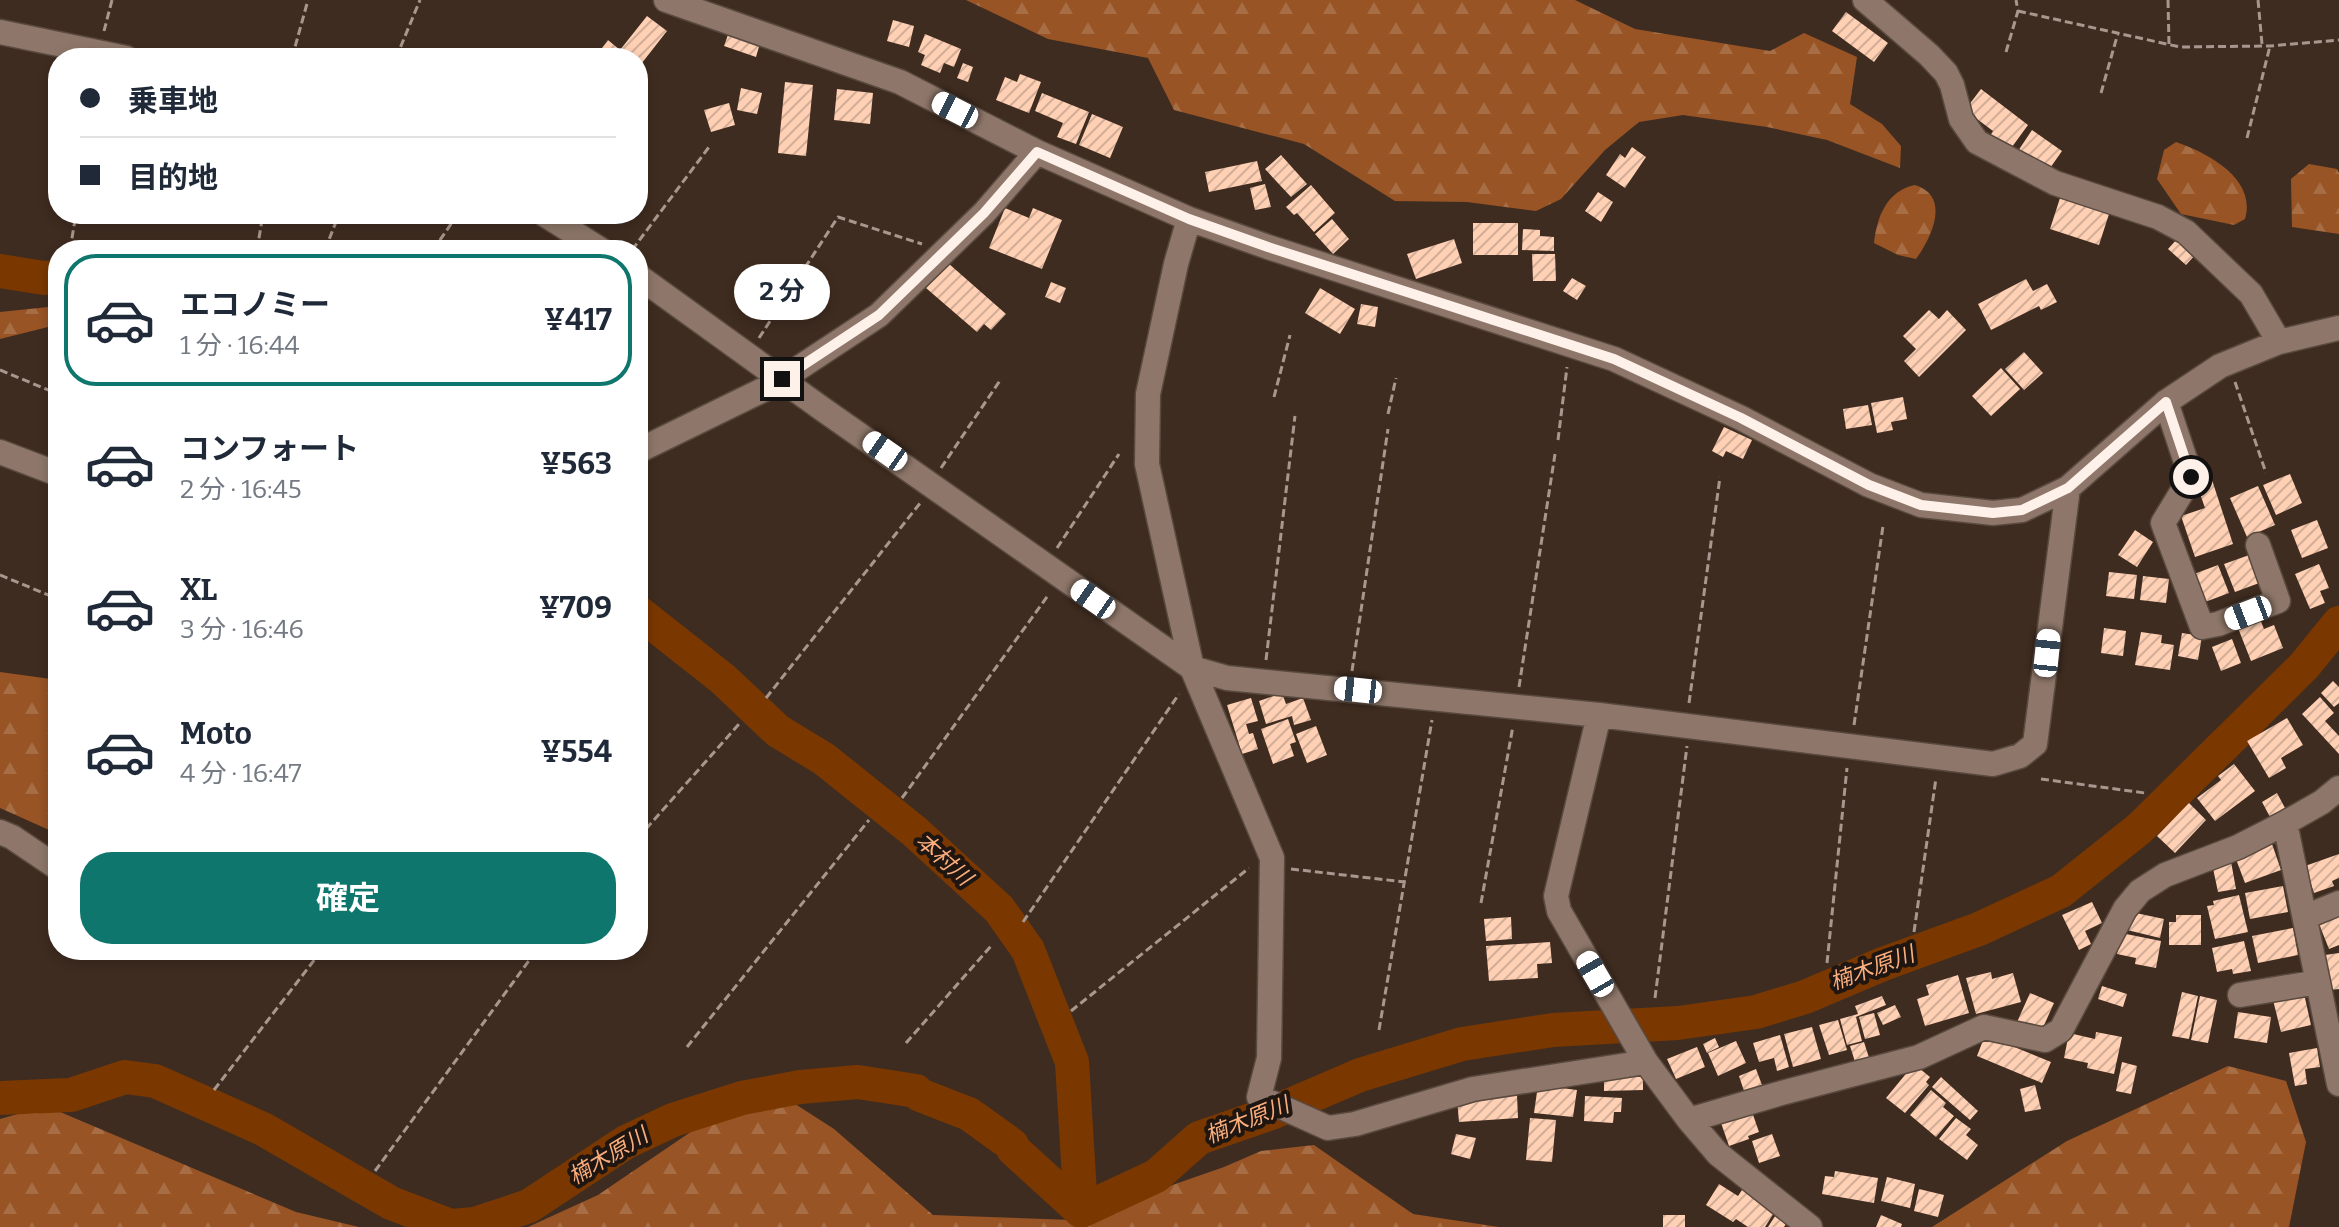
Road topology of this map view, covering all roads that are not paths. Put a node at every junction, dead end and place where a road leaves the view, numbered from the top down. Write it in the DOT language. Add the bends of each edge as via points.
graph roads {
  1 [pos="666,0"];
  2 [pos="1865,0"];
  3 [pos="0,32"];
  4 [pos="78,48"];
  5 [pos="1037,152"];
  6 [pos="1189,219"];
  7 [pos="560,224"];
  8 [pos="585,240"];
  9 [pos="648,283"];
  10 [pos="2339,328"];
  11 [pos="2279,342"];
  12 [pos="782,379"];
  13 [pos="2166,402"];
  14 [pos="648,446"];
  15 [pos="0,452"];
  16 [pos="48,470"];
  17 [pos="2068,488"];
  18 [pos="2258,545"];
  19 [pos="1188,678"];
  20 [pos="1599,715"];
  21 [pos="2339,788"];
  22 [pos="2285,823"];
  23 [pos="0,832"];
  24 [pos="48,861"];
  25 [pos="2339,903"];
  26 [pos="2305,917"];
  27 [pos="2318,982"];
  28 [pos="2240,995"];
  29 [pos="1642,1055"];
  30 [pos="2339,1084"];
  31 [pos="1689,1120"];
  32 [pos="1810,1227"];
  1 -- 5 [label="street" via="900,82"];
  2 -- 11 [label="street" via="1946,73 1961,119 1977,142 2055,183 2158,217 2186,232 2251,294"];
  3 -- 4 [label="street"];
  5 -- 6 [label="street"];
  5 -- 12 [label="street" via="984,213 879,315"];
  6 -- 17 [label="street" via="1614,359 1869,485 1921,505 1993,513 2022,510"];
  6 -- 19 [label="street" via="1148,394 1147,464"];
  7 -- 8 [label="street"];
  9 -- 12 [label="street"];
  10 -- 11 [label="street"];
  11 -- 13 [label="street" via="2220,366"];
  12 -- 14 [label="street"];
  12 -- 19 [label="street"];
  13 -- 17 [label="street"];
  13 -- 18 [label="street" via="2191,477 2163,523 2202,627 2278,601"];
  15 -- 16 [label="street"];
  17 -- 20 [label="street" via="2035,744 2020,756 1993,764"];
  19 -- 20 [label="street"];
  19 -- 29 [label="street" via="1272,858 1269,1058 1259,1097 1328,1128 1473,1089"];
  20 -- 29 [label="street" via="1556,896 1559,911"];
  21 -- 22 [label="street"];
  22 -- 26 [label="street"];
  22 -- 31 [label="street" via="2140,891 2125,909 2061,1030 2045,1040 1984,1027 1919,1057"];
  23 -- 24 [label="street"];
  25 -- 26 [label="street"];
  26 -- 27 [label="street"];
  27 -- 28 [label="street"];
  27 -- 30 [label="street"];
  29 -- 31 [label="street"];
  31 -- 32 [label="street" via="1718,1154"];
}
